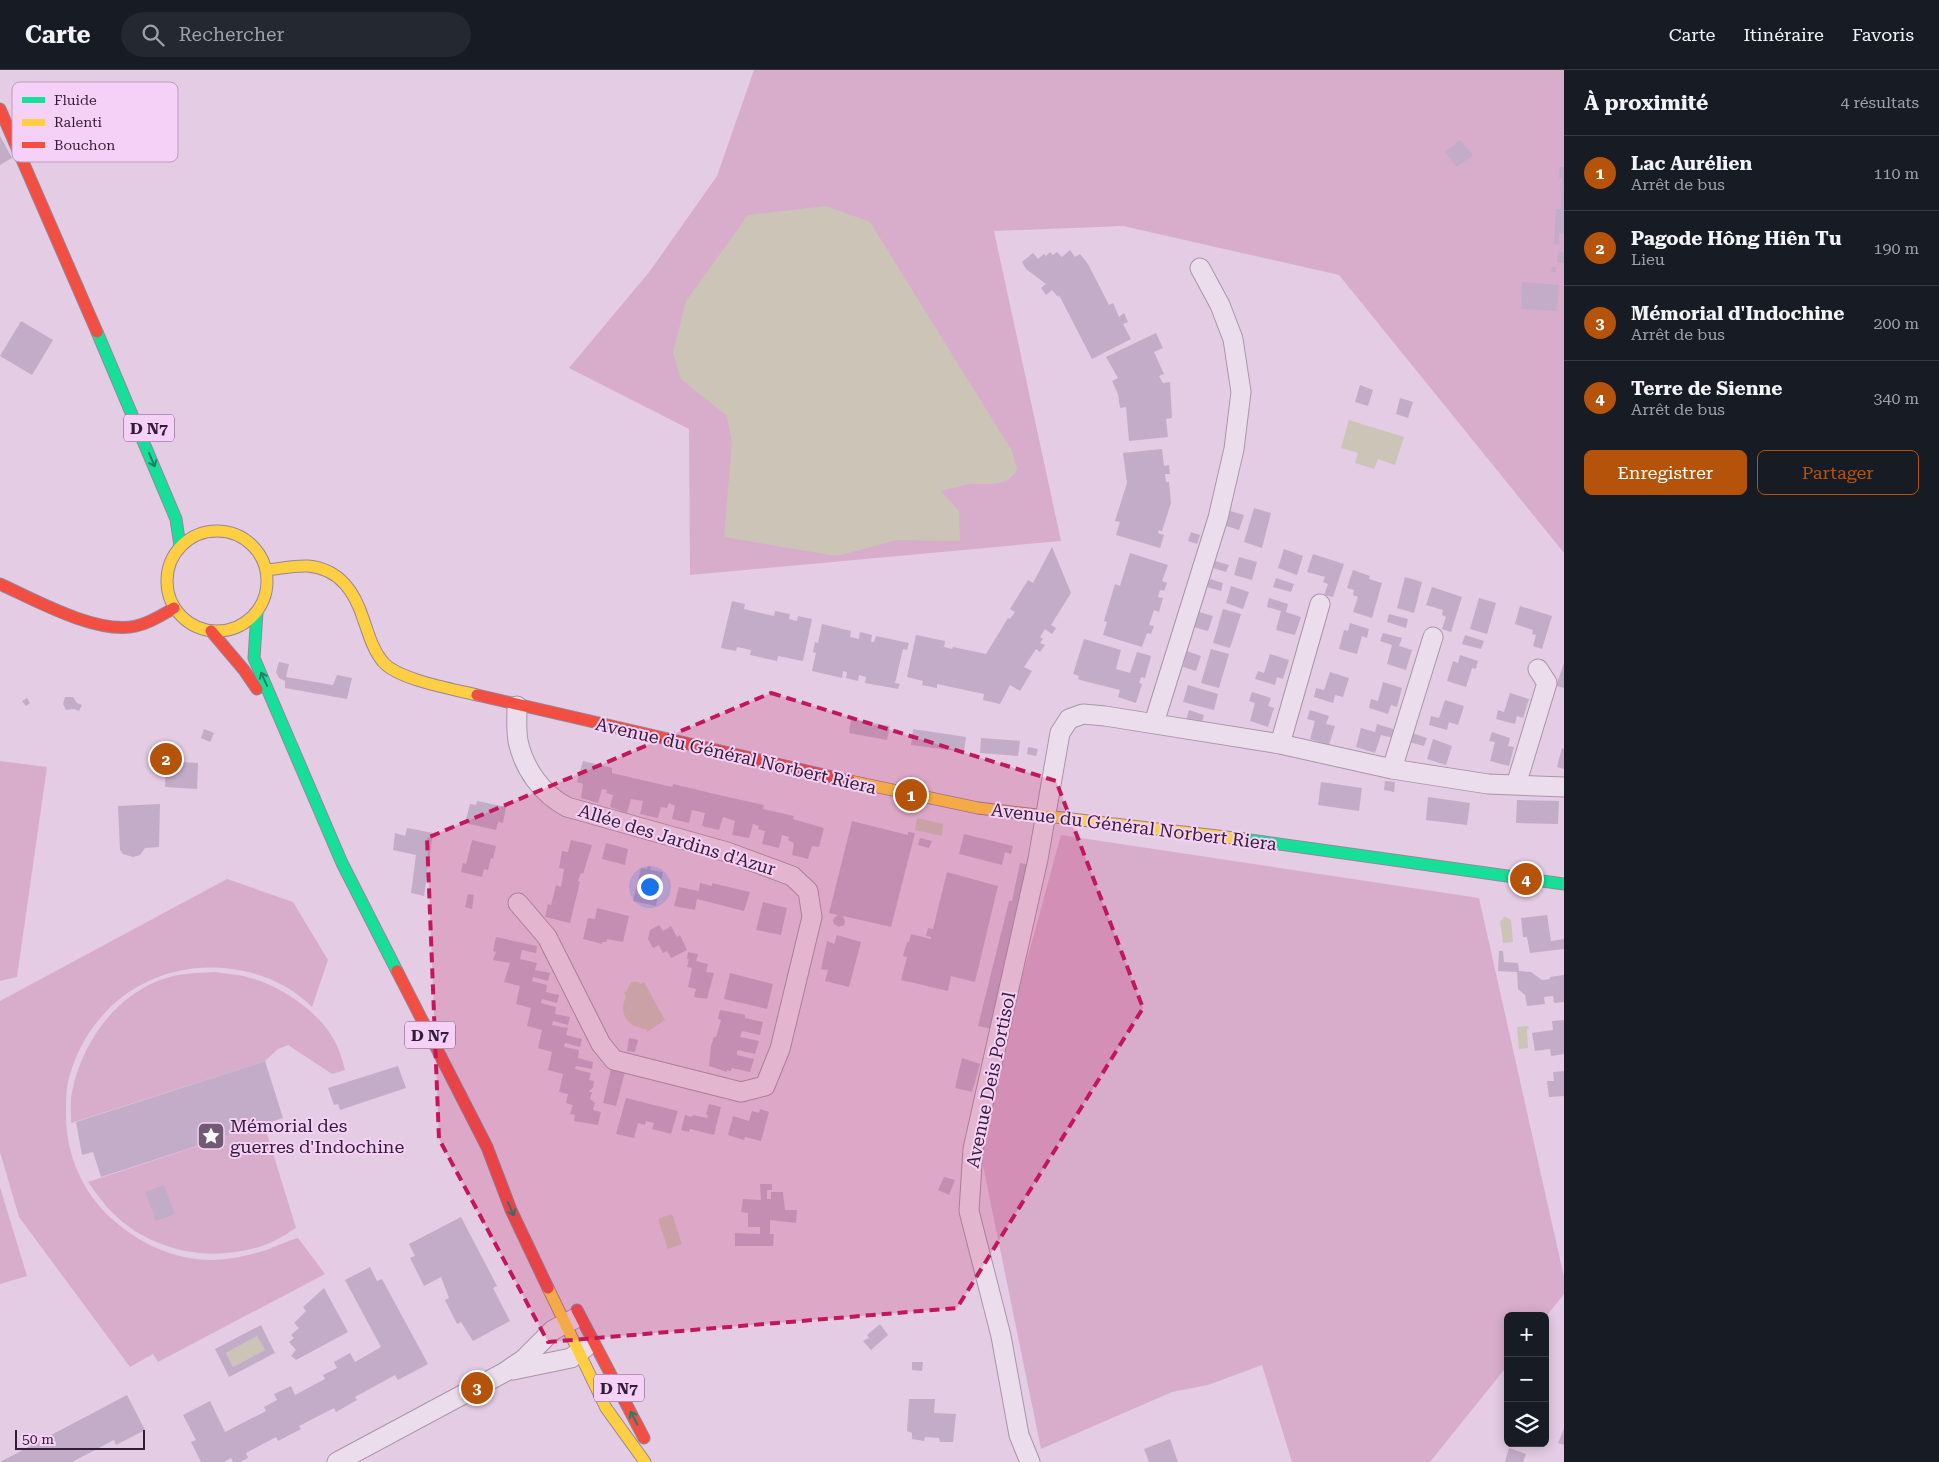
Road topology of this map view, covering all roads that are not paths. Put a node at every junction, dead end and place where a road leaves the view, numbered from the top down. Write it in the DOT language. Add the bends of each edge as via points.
graph roads {
  1 [pos="0,109"];
  2 [pos="12,136"];
  3 [pos="23,162"];
  4 [pos="1200,268"];
  5 [pos="92,319"];
  6 [pos="156,441"];
  7 [pos="180,546"];
  8 [pos="266,570"];
  9 [pos="0,584"];
  10 [pos="1320,604"];
  11 [pos="174,608"];
  12 [pos="257,612"];
  13 [pos="211,631"];
  14 [pos="1432,637"];
  15 [pos="1538,669"];
  16 [pos="517,706"];
  17 [pos="1154,723"];
  18 [pos="291,740"];
  19 [pos="1280,744"];
  20 [pos="1392,769"];
  21 [pos="1516,785"];
  22 [pos="1564,787"];
  23 [pos="1047,815"];
  24 [pos="1564,884"];
  25 [pos="518,903"];
  26 [pos="487,1147"];
  27 [pos="522,1204"];
  28 [pos="570,1298"];
  29 [pos="572,1320"];
  30 [pos="594,1342"];
  31 [pos="578,1353"];
  32 [pos="505,1372"];
  33 [pos="338,1462"];
  34 [pos="645,1462"];
  35 [pos="655,1462"];
  36 [pos="1030,1462"];
  1 -- 2 [label="main road, D N7"];
  3 -- 5 [label="main road, D N7"];
  4 -- 17 [label="street" via="1220,304 1233,339 1241,392 1234,449 1218,518"];
  5 -- 6 [label="main road, D N7"];
  5 -- 7 [label="main road, D N7, one-way" via="176,519"];
  7 -- 8 [label="main road" via="211,527 230,532 254,547"];
  7 -- 11 [label="main road" via="166,576"];
  8 -- 12 [label="main road" via="267,587"];
  8 -- 16 [label="main road, Avenue du Général Norbert Riera" via="308,566 332,572 345,582 358,600 372,644 384,663 418,680"];
  9 -- 11 [label="main road" via="72,616 108,626 132,627"];
  10 -- 19 [label="street"];
  11 -- 13 [label="main road" via="184,620"];
  12 -- 13 [label="main road" via="228,630"];
  18 -- 12 [label="main road, D N7, one-way" via="254,658"];
  13 -- 18 [label="main road, D N7" via="244,670"];
  14 -- 20 [label="street"];
  15 -- 21 [label="street" via="1547,683"];
  16 -- 23 [label="main road, Avenue du Général Norbert Riera" via="911,795 978,808"];
  16 -- 25 [label="street, Allée des Jardins d'Azur" via="518,740 524,763 539,785 560,803 727,852 792,876 808,891 812,917 780,1049 765,1086 741,1092 614,1060 601,1044 547,937"];
  17 -- 19 [label="street"];
  17 -- 23 [label="street, Avenue Deis Portisol" via="1083,714 1069,719 1060,733"];
  18 -- 26 [label="main road, D N7" via="342,862"];
  19 -- 20 [label="street"];
  20 -- 21 [label="street" via="1488,784"];
  21 -- 22 [label="street"];
  23 -- 24 [label="main road, Avenue du Général Norbert Riera"];
  23 -- 36 [label="street, Avenue Deis Portisol" via="973,1149 969,1211 1001,1336 1019,1435"];
  26 -- 27 [label="main road, D N7"];
  26 -- 29 [label="main road, one-way" via="511,1210"];
  28 -- 29 [label="main road, D N7"];
  29 -- 30 [label="main road, D N7"];
  29 -- 31 [label="main road"];
  29 -- 32 [label="street" via="553,1330 524,1359"];
  30 -- 31 [label="street"];
  35 -- 30 [label="main road, D N7, one-way"];
  31 -- 32 [label="street" via="571,1358"];
  31 -- 34 [label="main road" via="606,1408"];
  32 -- 33 [label="street"];
}
